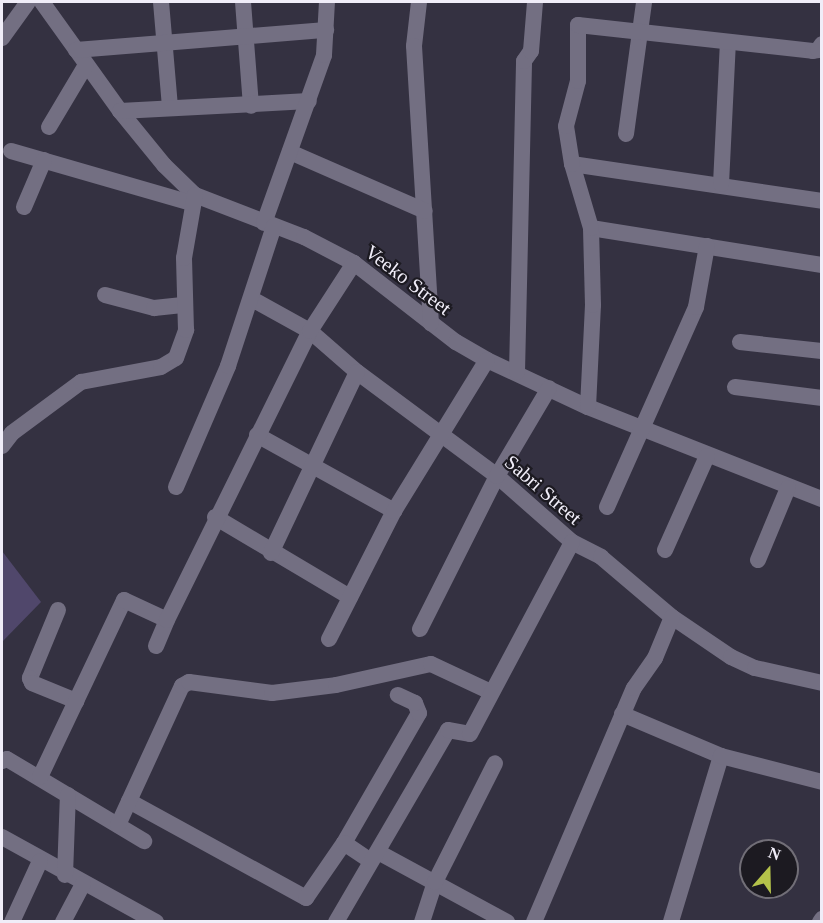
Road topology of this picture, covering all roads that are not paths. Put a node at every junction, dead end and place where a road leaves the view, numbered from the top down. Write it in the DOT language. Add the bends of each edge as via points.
graph roads {
  1 [pos="28,2"];
  2 [pos="42,2"];
  3 [pos="161,2"];
  4 [pos="243,2"];
  5 [pos="327,2"];
  6 [pos="419,2"];
  7 [pos="535,2"];
  8 [pos="644,2"];
  9 [pos="326,30"];
  10 [pos="641,32"];
  11 [pos="246,37"];
  12 [pos="2,38"];
  13 [pos="164,41"];
  14 [pos="728,42"];
  15 [pos="822,44"];
  16 [pos="76,50"];
  17 [pos="86,65"];
  18 [pos="309,101"];
  19 [pos="251,106"];
  20 [pos="170,108"];
  21 [pos="120,111"];
  22 [pos="49,127"];
  23 [pos="626,134"];
  24 [pos="12,151"];
  25 [pos="290,152"];
  26 [pos="44,160"];
  27 [pos="572,164"];
  28 [pos="721,184"];
  29 [pos="193,199"];
  30 [pos="822,201"];
  31 [pos="24,207"];
  32 [pos="425,211"];
  33 [pos="269,225"];
  34 [pos="591,228"];
  35 [pos="707,246"];
  36 [pos="354,263"];
  37 [pos="822,265"];
  38 [pos="105,295"];
  39 [pos="252,299"];
  40 [pos="185,305"];
  41 [pos="431,323"];
  42 [pos="310,331"];
  43 [pos="740,342"];
  44 [pos="822,351"];
  45 [pos="487,360"];
  46 [pos="357,372"];
  47 [pos="516,372"];
  48 [pos="735,387"];
  49 [pos="549,388"];
  50 [pos="822,398"];
  51 [pos="588,407"];
  52 [pos="643,430"];
  53 [pos="440,432"];
  54 [pos="257,435"];
  55 [pos="2,446"];
  56 [pos="707,456"];
  57 [pos="314,467"];
  58 [pos="497,477"];
  59 [pos="176,487"];
  60 [pos="788,488"];
  61 [pos="822,499"];
  62 [pos="607,507"];
  63 [pos="394,511"];
  64 [pos="215,517"];
  65 [pos="572,543"];
  66 [pos="665,550"];
  67 [pos="271,553"];
  68 [pos="758,560"];
  69 [pos="350,597"];
  70 [pos="58,610"];
  71 [pos="672,617"];
  72 [pos="167,620"];
  73 [pos="420,629"];
  74 [pos="329,639"];
  75 [pos="156,646"];
  76 [pos="822,683"];
  77 [pos="491,692"];
  78 [pos="398,695"];
  79 [pos="76,701"];
  80 [pos="622,714"];
  81 [pos="721,756"];
  82 [pos="2,761"];
  83 [pos="495,763"];
  84 [pos="40,777"];
  85 [pos="822,782"];
  86 [pos="68,795"];
  87 [pos="129,801"];
  88 [pos="117,825"];
  89 [pos="2,837"];
  90 [pos="144,841"];
  91 [pos="344,843"];
  92 [pos="375,856"];
  93 [pos="40,861"];
  94 [pos="65,874"];
  95 [pos="435,882"];
  96 [pos="83,884"];
  97 [pos="2,915"];
  98 [pos="133,916"];
  99 [pos="12,921"];
  100 [pos="63,921"];
  101 [pos="156,921"];
  102 [pos="336,921"];
  103 [pos="422,921"];
  104 [pos="507,921"];
  105 [pos="534,921"];
  106 [pos="671,921"];
  1 -- 12 [label="street"];
  2 -- 16 [label="street, Veeko Street"];
  3 -- 13 [label="street"];
  4 -- 11 [label="street"];
  5 -- 9 [label="street"];
  6 -- 32 [label="street" via="414,46"];
  7 -- 47 [label="street" via="531,51 524,61"];
  8 -- 10 [label="street"];
  9 -- 11 [label="street"];
  9 -- 18 [label="street" via="324,55"];
  10 -- 14 [label="street"];
  10 -- 23 [label="street"];
  10 -- 27 [label="street" via="578,26 578,81 566,126"];
  11 -- 13 [label="street"];
  11 -- 19 [label="street"];
  13 -- 16 [label="street"];
  13 -- 20 [label="street"];
  14 -- 15 [label="street" via="813,51"];
  14 -- 28 [label="street"];
  16 -- 17 [label="street, Veeko Street"];
  17 -- 21 [label="street, Veeko Street"];
  17 -- 22 [label="street"];
  18 -- 19 [label="street"];
  18 -- 25 [label="street"];
  19 -- 20 [label="street"];
  20 -- 21 [label="street"];
  21 -- 29 [label="street, Veeko Street"];
  24 -- 26 [label="street"];
  25 -- 32 [label="street"];
  25 -- 33 [label="street"];
  26 -- 29 [label="street"];
  26 -- 31 [label="street"];
  27 -- 28 [label="street"];
  27 -- 34 [label="street"];
  28 -- 30 [label="street"];
  29 -- 33 [label="street, Veeko Street"];
  29 -- 40 [label="street" via="184,258"];
  32 -- 41 [label="street"];
  33 -- 36 [label="street, Veeko Street"];
  33 -- 39 [label="street"];
  34 -- 35 [label="street"];
  34 -- 51 [label="street" via="593,305"];
  35 -- 37 [label="street"];
  35 -- 52 [label="street" via="696,307"];
  36 -- 41 [label="street, Veeko Street"];
  36 -- 42 [label="street"];
  38 -- 40 [label="street" via="154,308"];
  39 -- 42 [label="street, Sabri Street"];
  39 -- 59 [label="street"];
  40 -- 55 [label="street" via="182,349 168,365 81,382 12,433"];
  41 -- 45 [label="street, Veeko Street"];
  42 -- 46 [label="street, Sabri Street"];
  42 -- 54 [label="street"];
  43 -- 44 [label="street"];
  45 -- 47 [label="street, Veeko Street"];
  45 -- 53 [label="street"];
  46 -- 53 [label="street, Sabri Street"];
  46 -- 57 [label="street"];
  47 -- 49 [label="street, Veeko Street"];
  48 -- 50 [label="street"];
  49 -- 51 [label="street, Veeko Street"];
  49 -- 58 [label="street"];
  51 -- 52 [label="street, Veeko Street"];
  52 -- 56 [label="street, Veeko Street"];
  52 -- 62 [label="street"];
  53 -- 58 [label="street, Sabri Street"];
  53 -- 63 [label="street"];
  54 -- 57 [label="street"];
  54 -- 64 [label="street"];
  56 -- 60 [label="street, Veeko Street"];
  56 -- 66 [label="street"];
  57 -- 63 [label="street"];
  57 -- 67 [label="street"];
  58 -- 65 [label="street, Sabri Street"];
  58 -- 73 [label="street"];
  60 -- 61 [label="street, Veeko Street"];
  60 -- 68 [label="street"];
  63 -- 69 [label="street"];
  64 -- 67 [label="street"];
  64 -- 72 [label="street"];
  65 -- 71 [label="street, Sabri Street" via="601,557"];
  65 -- 77 [label="street"];
  67 -- 69 [label="street"];
  69 -- 74 [label="street"];
  70 -- 79 [label="street" via="30,678 32,683"];
  71 -- 76 [label="street, Sabri Street" via="739,661"];
  71 -- 80 [label="street" via="655,658"];
  72 -- 75 [label="street"];
  72 -- 79 [label="street" via="124,600"];
  77 -- 87 [label="street" via="430,664 336,685 272,693 189,682 182,686"];
  77 -- 92 [label="street" via="470,734 448,730"];
  78 -- 91 [label="street" via="415,703 419,712"];
  79 -- 84 [label="street"];
  80 -- 81 [label="street"];
  80 -- 105 [label="street" via="581,819"];
  81 -- 85 [label="street"];
  81 -- 106 [label="street"];
  82 -- 84 [label="street" via="6,759"];
  83 -- 95 [label="street"];
  84 -- 86 [label="street"];
  86 -- 88 [label="street"];
  86 -- 94 [label="street"];
  87 -- 88 [label="street"];
  87 -- 91 [label="street" via="306,898"];
  88 -- 90 [label="street"];
  89 -- 93 [label="street"];
  91 -- 92 [label="street"];
  92 -- 95 [label="street"];
  92 -- 102 [label="street"];
  93 -- 94 [label="street"];
  93 -- 99 [label="street"];
  94 -- 96 [label="street"];
  95 -- 103 [label="street"];
  95 -- 104 [label="street"];
  96 -- 98 [label="street"];
  96 -- 100 [label="street"];
  97 -- 99 [label="street"];
  98 -- 101 [label="street"];
}
